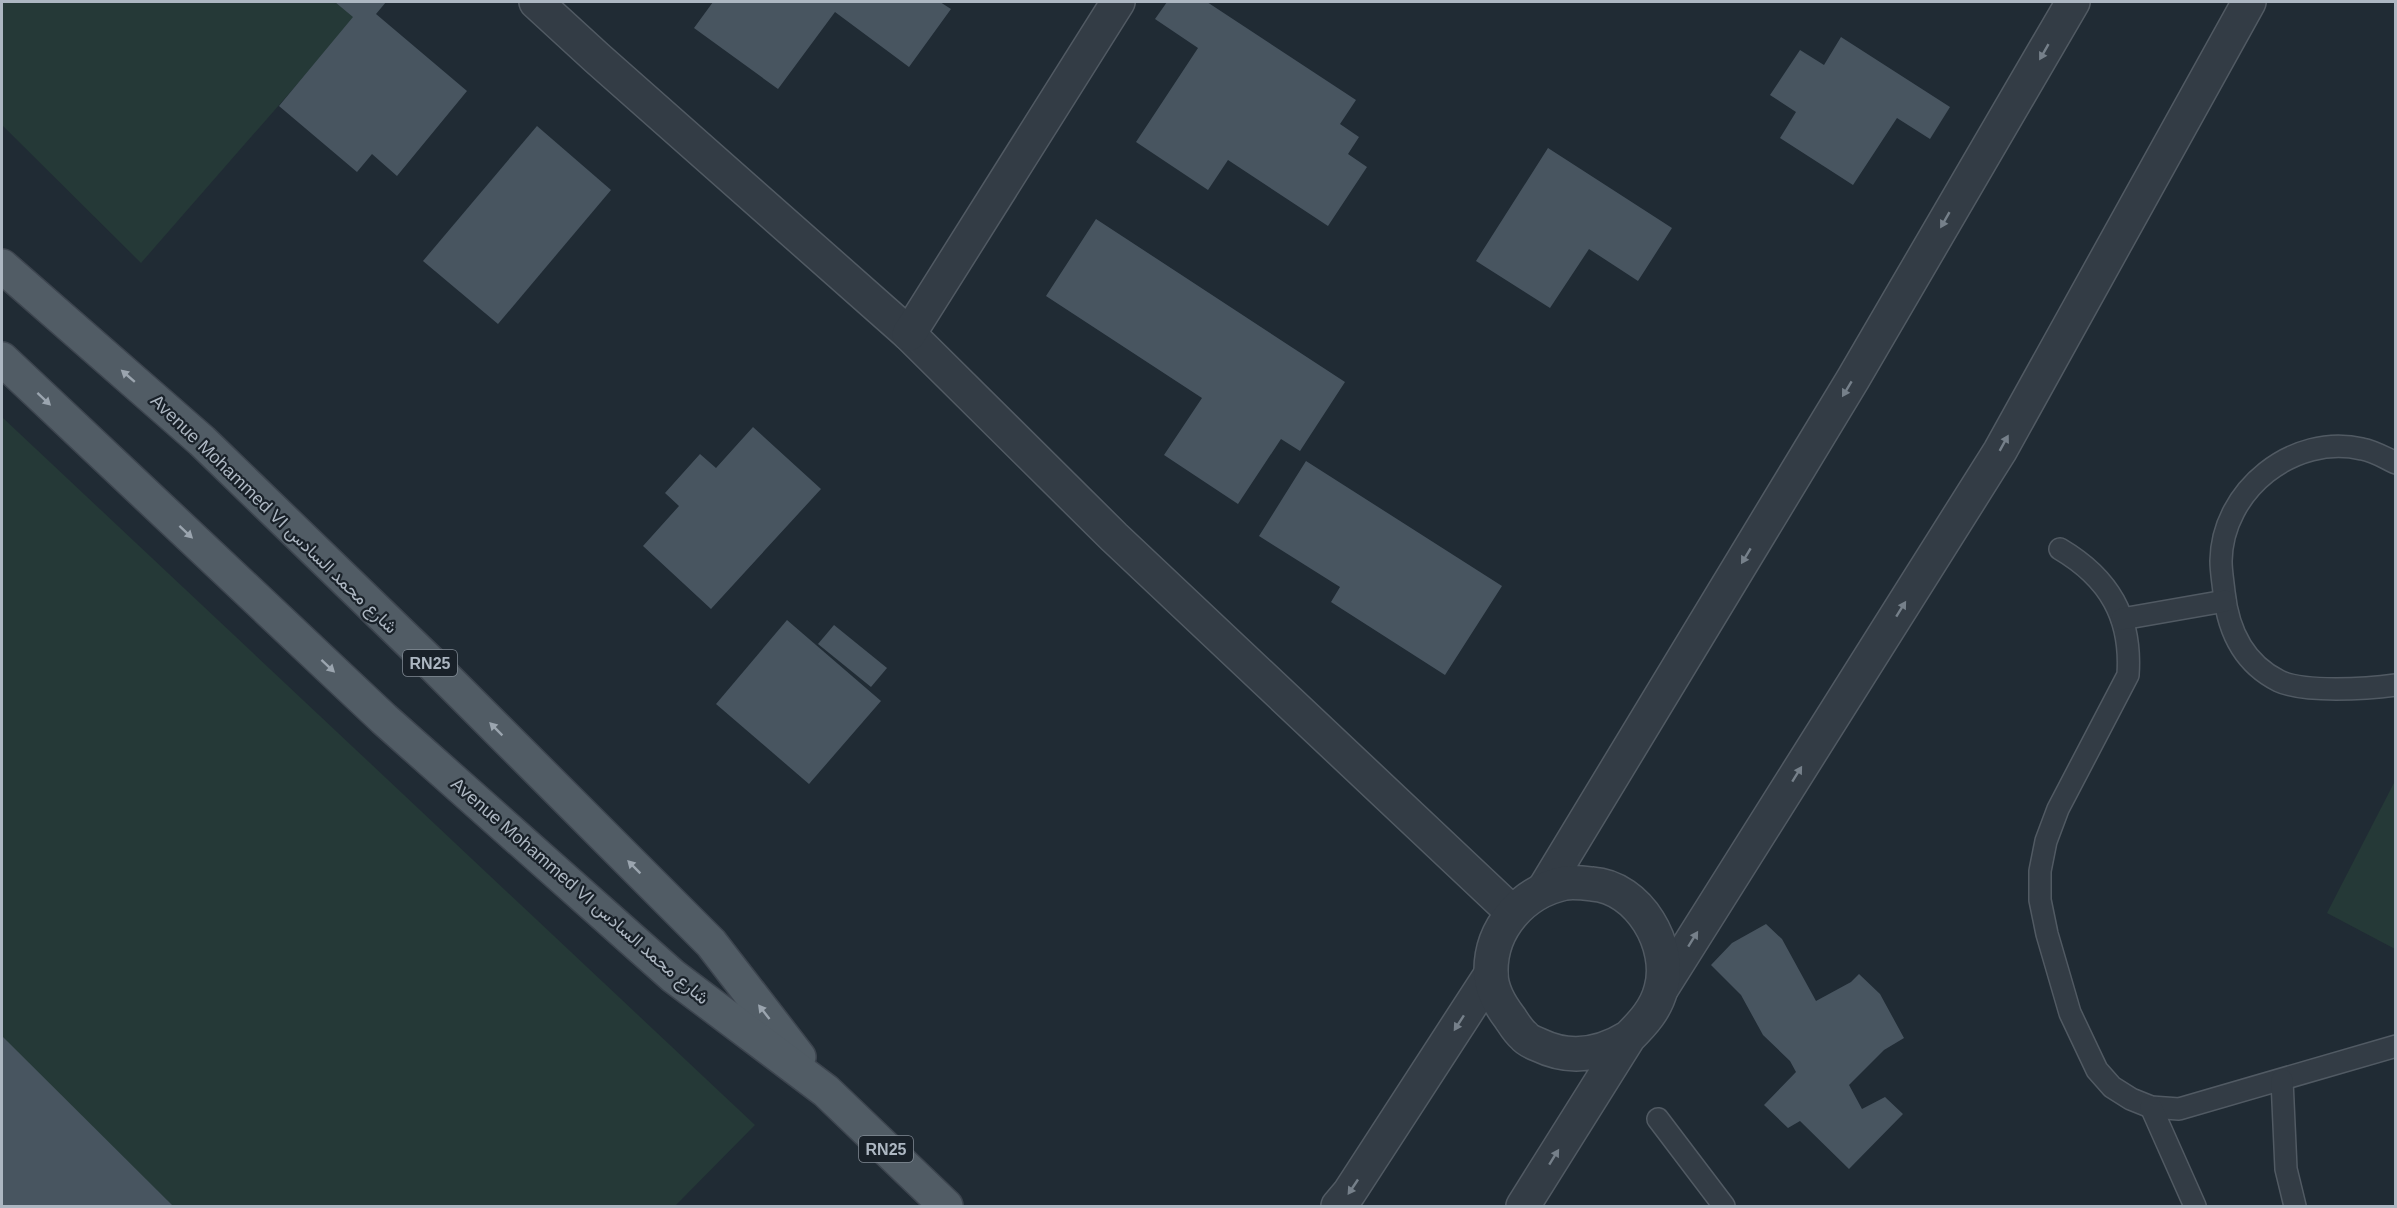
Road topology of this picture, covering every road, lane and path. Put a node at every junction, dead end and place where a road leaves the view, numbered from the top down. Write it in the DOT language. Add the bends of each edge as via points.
graph roads {
  1 [pos="536,2"];
  2 [pos="1118,2"];
  3 [pos="2073,2"];
  4 [pos="2249,2"];
  5 [pos="2,266"];
  6 [pos="909,334"];
  7 [pos="2,358"];
  8 [pos="2396,463"];
  9 [pos="2060,549"];
  10 [pos="2225,601"];
  11 [pos="2122,619"];
  12 [pos="2396,686"];
  13 [pos="1545,889"];
  14 [pos="1512,912"];
  15 [pos="1491,974"];
  16 [pos="1662,988"];
  17 [pos="1629,1038"];
  18 [pos="2396,1046"];
  19 [pos="2282,1080"];
  20 [pos="826,1091"];
  21 [pos="2151,1107"];
  22 [pos="1658,1119"];
  23 [pos="946,1206"];
  24 [pos="1338,1206"];
  25 [pos="1523,1206"];
  26 [pos="1724,1206"];
  27 [pos="2195,1206"];
  28 [pos="2295,1206"];
  1 -- 6 [label="street"];
  2 -- 6 [label="street"];
  3 -- 13 [label="street, one-way"];
  16 -- 4 [label="street, one-way" via="2000,451"];
  20 -- 5 [label="main road, Avenue Mohammed VI شارع محمد السادس / RN25, one-way" via="711,944 429,661 202,441"];
  6 -- 14 [label="street" via="1114,537"];
  7 -- 20 [label="main road, Avenue Mohammed VI شارع محمد السادس / RN25, one-way" via="384,719 673,976"];
  8 -- 10 [label="lane" via="2346,446 2310,449 2277,463 2250,488 2230,522 2221,560"];
  9 -- 11 [label="lane" via="2081,561 2098,578"];
  10 -- 11 [label="lane"];
  10 -- 12 [label="lane" via="2238,644 2250,660 2280,682 2298,687"];
  11 -- 21 [label="lane" via="2129,656 2128,675 2058,809 2040,871 2040,900 2070,1013 2097,1070 2112,1087"];
  13 -- 14 [label="street"];
  13 -- 16 [label="street" via="1568,883 1597,884 1615,890 1640,908 1656,933 1663,958"];
  14 -- 15 [label="street" via="1497,938"];
  15 -- 17 [label="street" via="1498,1003 1525,1038 1552,1052 1582,1055 1611,1048"];
  15 -- 24 [label="street, one-way"];
  16 -- 17 [label="street" via="1650,1015"];
  25 -- 17 [label="street, one-way"];
  18 -- 19 [label="lane"];
  19 -- 21 [label="lane" via="2179,1109"];
  19 -- 28 [label="lane" via="2286,1169"];
  20 -- 23 [label="main road, Avenue Mohammed VI شارع محمد السادس / RN25"];
  21 -- 27 [label="lane"];
  22 -- 26 [label="lane"];
}
